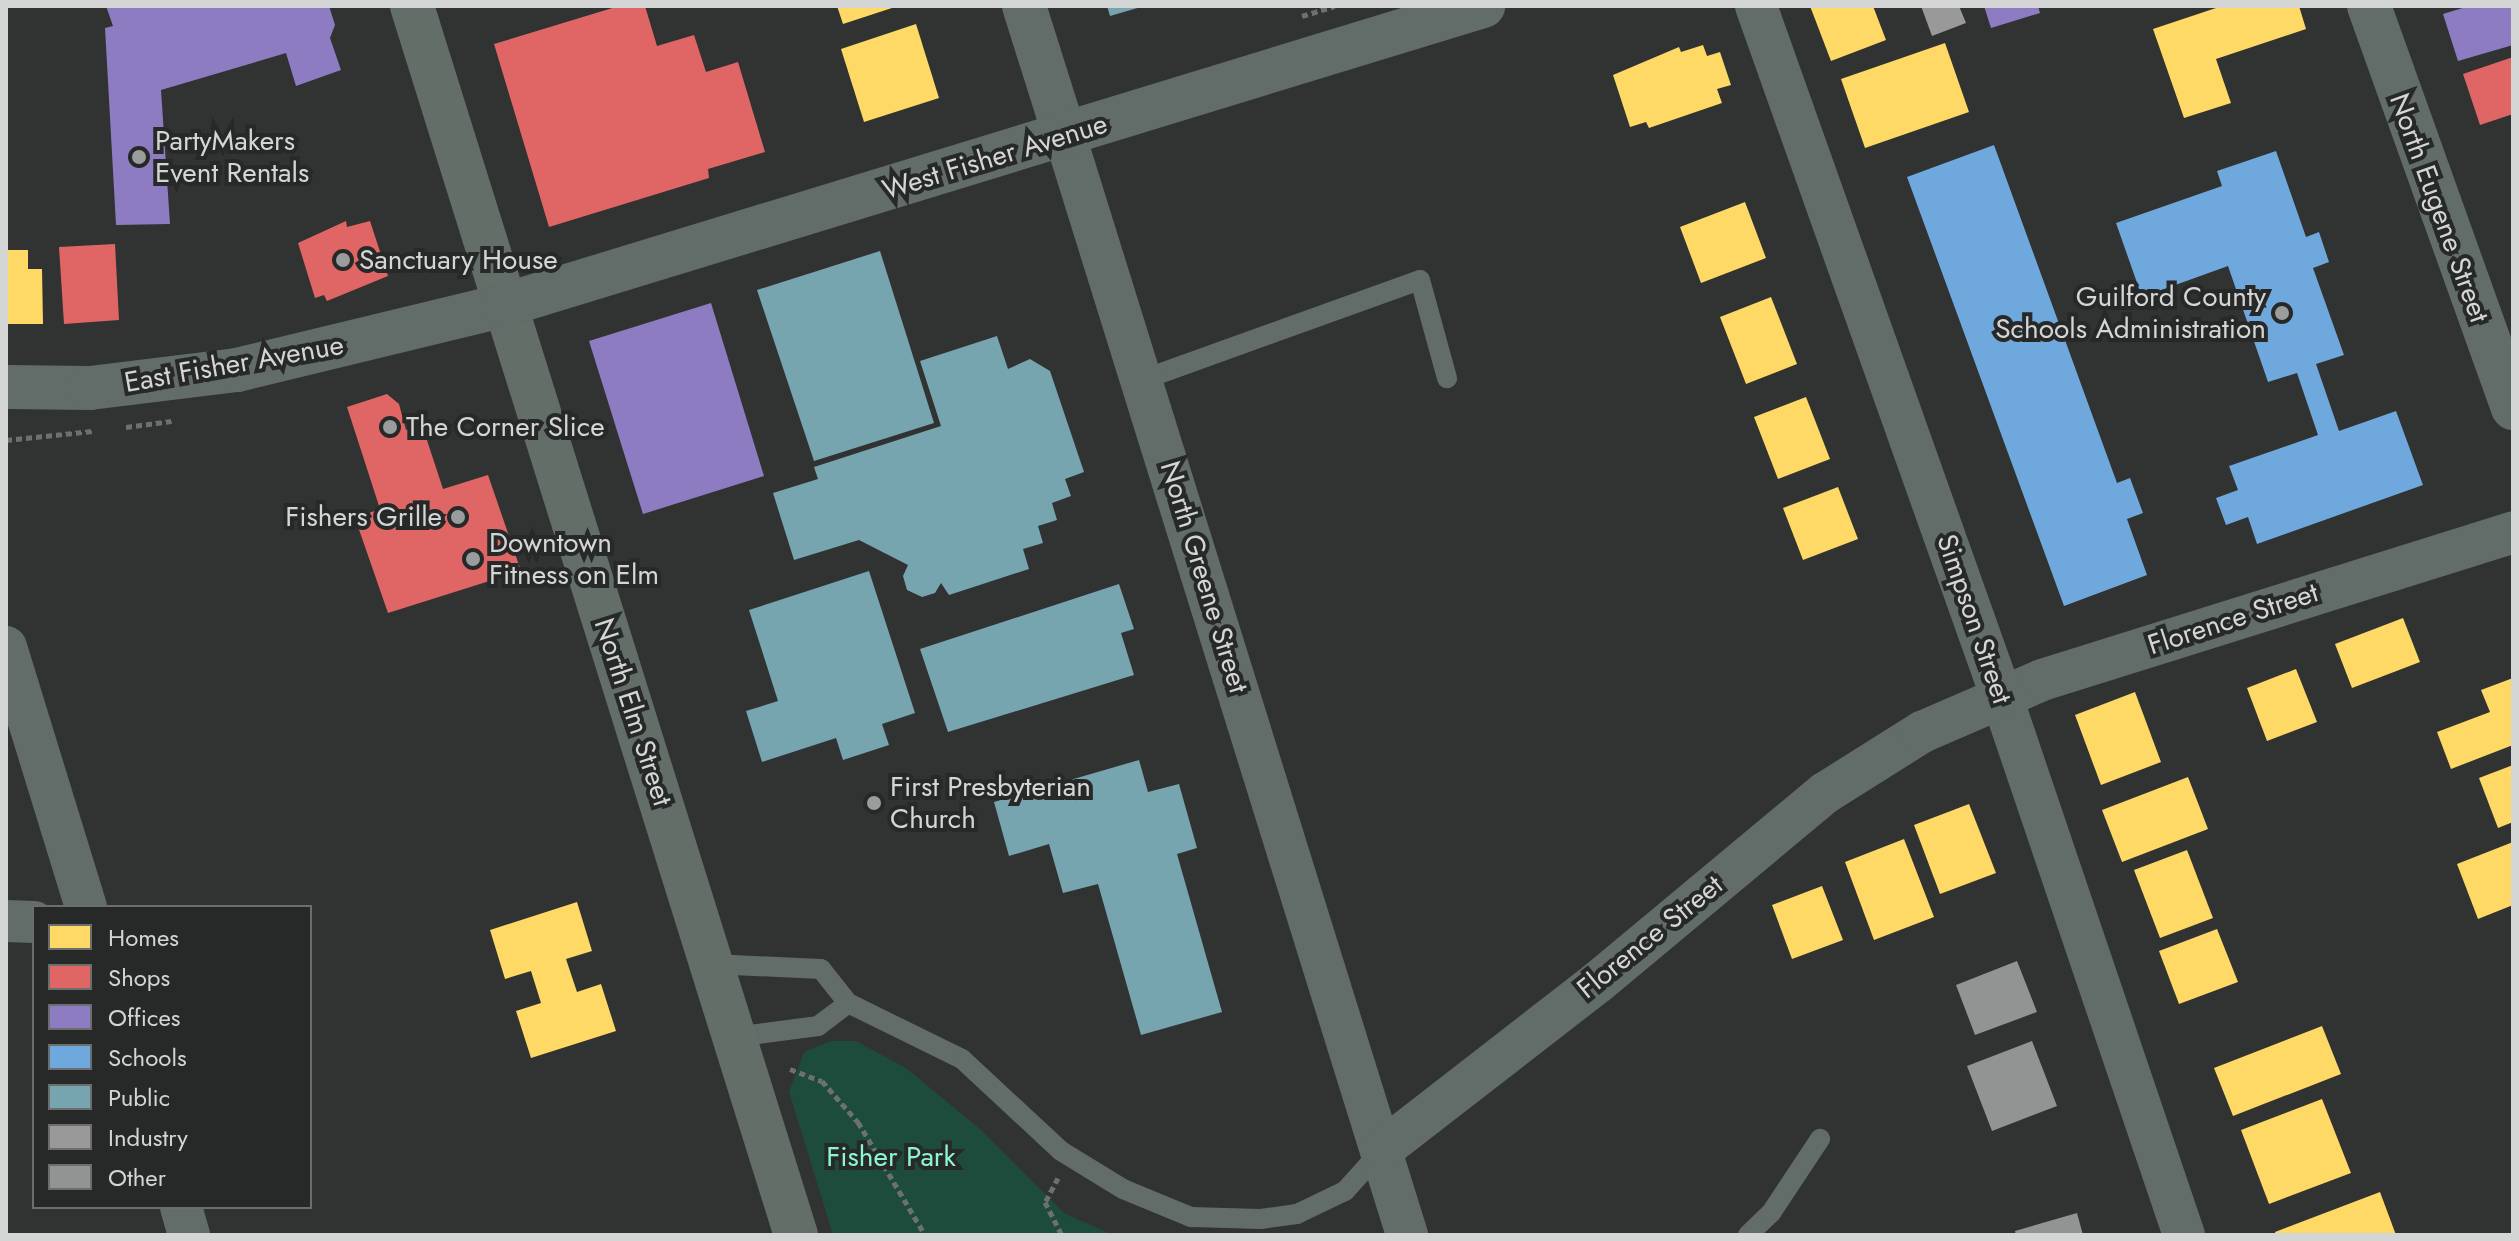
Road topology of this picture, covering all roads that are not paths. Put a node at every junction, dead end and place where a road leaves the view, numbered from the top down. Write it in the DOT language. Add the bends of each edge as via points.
graph roads {
  1 [pos="412,6"];
  2 [pos="1024,6"];
  3 [pos="1483,6"];
  4 [pos="1756,6"];
  5 [pos="2369,6"];
  6 [pos="1408,17"];
  7 [pos="1065,136"];
  8 [pos="505,305"];
  9 [pos="1447,378"];
  10 [pos="1142,380"];
  11 [pos="6,387"];
  12 [pos="2513,408"];
  13 [pos="2513,532"];
  14 [pos="6,647"];
  15 [pos="2002,698"];
  16 [pos="85,905"];
  17 [pos="6,921"];
  18 [pos="32,922"];
  19 [pos="713,964"];
  20 [pos="848,1003"];
  21 [pos="735,1037"];
  22 [pos="1820,1139"];
  23 [pos="1384,1148"];
  24 [pos="182,1209"];
  25 [pos="189,1235"];
  26 [pos="796,1235"];
  27 [pos="1407,1235"];
  28 [pos="1748,1235"];
  29 [pos="2184,1235"];
  1 -- 8 [label="main road, North Elm Street"];
  2 -- 7 [label="main road, North Greene Street"];
  3 -- 6 [label="main road, West Fisher Avenue"];
  4 -- 15 [label="street, Simpson Street"];
  5 -- 12 [label="main road, North Eugene Street"];
  6 -- 7 [label="main road, West Fisher Avenue"];
  7 -- 8 [label="main road, West Fisher Avenue"];
  7 -- 10 [label="street, North Greene Street"];
  8 -- 11 [label="main road, East Fisher Avenue" via="237,370 90,388"];
  8 -- 19 [label="main road, North Elm Street"];
  9 -- 10 [label="lane" via="1420,280"];
  10 -- 23 [label="street, North Greene Street"];
  13 -- 15 [label="street, Florence Street" via="2173,638"];
  14 -- 16 [label="street"];
  15 -- 23 [label="street, Florence Street" via="1922,732 1825,793 1598,982"];
  15 -- 29 [label="street, Simpson Street"];
  17 -- 18 [label="street"];
  19 -- 20 [label="lane, Florence Street" via="821,969"];
  19 -- 21 [label="main road, North Elm Street"];
  20 -- 21 [label="lane" via="818,1026"];
  20 -- 23 [label="lane, Florence Street" via="962,1059 1071,1157 1123,1189 1191,1217 1297,1214 1345,1191"];
  21 -- 26 [label="main road, North Elm Street"];
  22 -- 28 [label="lane" via="1771,1213"];
  23 -- 27 [label="street, North Greene Street"];
  24 -- 25 [label="street"];
}
